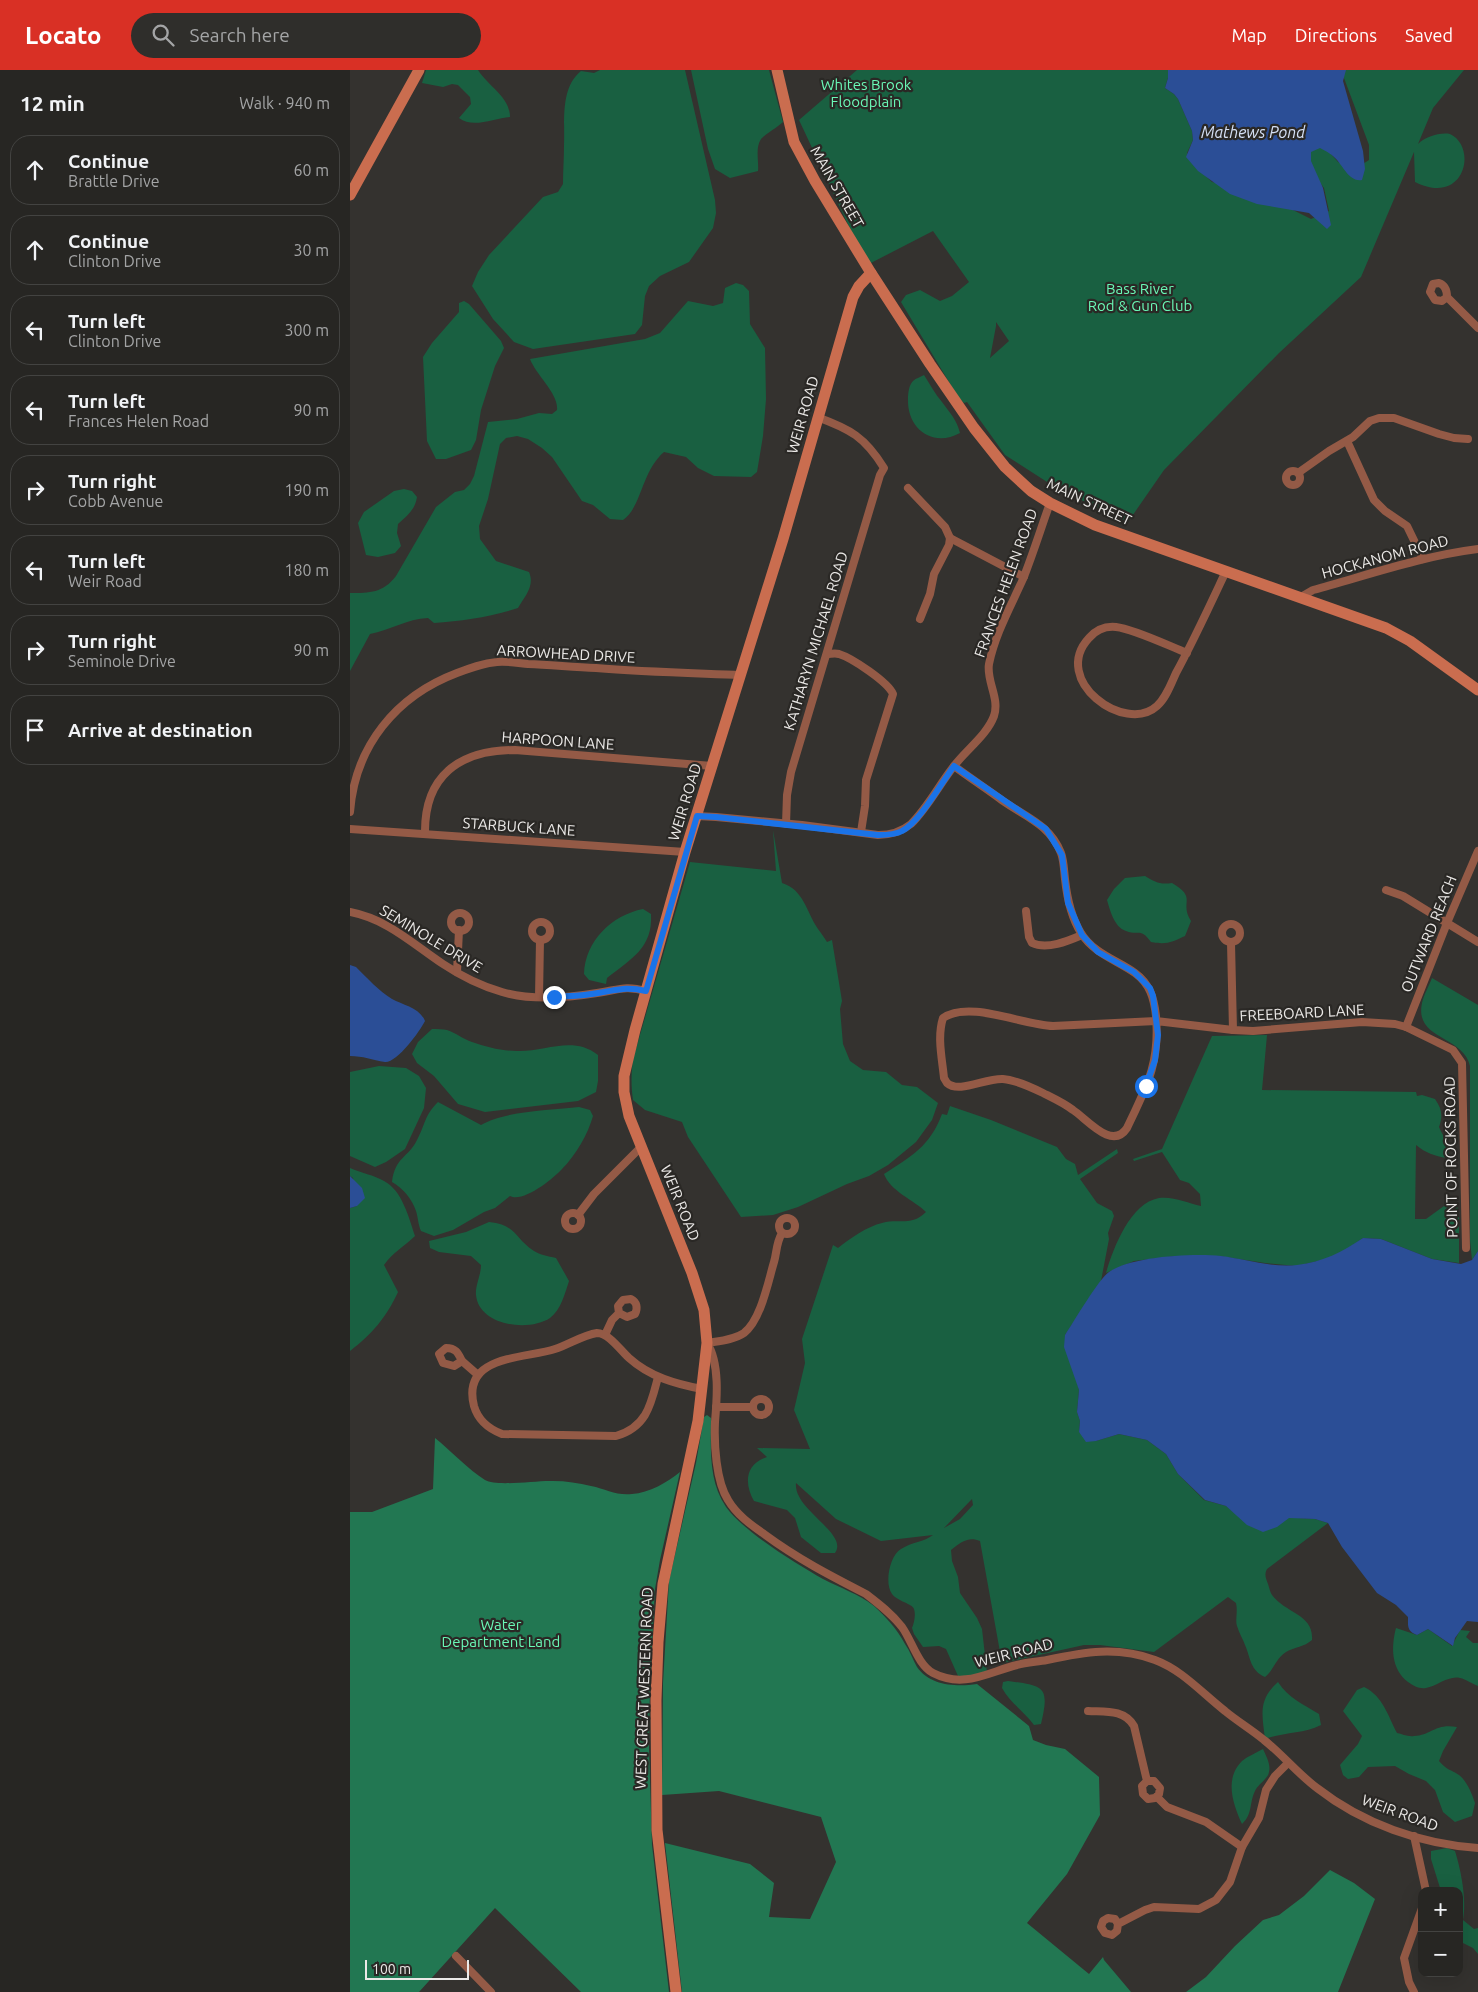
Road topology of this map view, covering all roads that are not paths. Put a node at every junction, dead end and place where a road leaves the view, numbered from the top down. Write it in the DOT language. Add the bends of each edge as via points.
graph roads {
  1 [pos="419,70"];
  2 [pos="777,70"];
  3 [pos="350,195"];
  4 [pos="871,273"];
  5 [pos="1447,297"];
  6 [pos="1478,328"];
  7 [pos="817,417"];
  8 [pos="1468,439"];
  9 [pos="1347,441"];
  10 [pos="1298,473"];
  11 [pos="908,488"];
  12 [pos="1050,503"];
  13 [pos="950,538"];
  14 [pos="1478,549"];
  15 [pos="1423,559"];
  16 [pos="1226,571"];
  17 [pos="1024,577"];
  18 [pos="1300,597"];
  19 [pos="920,619"];
  20 [pos="1187,653"];
  21 [pos="827,654"];
  22 [pos="741,675"];
  23 [pos="1478,690"];
  24 [pos="712,766"];
  25 [pos="954,766"];
  26 [pos="350,812"];
  27 [pos="697,816"];
  28 [pos="786,824"];
  29 [pos="350,829"];
  30 [pos="861,832"];
  31 [pos="425,834"];
  32 [pos="1478,851"];
  33 [pos="685,852"];
  34 [pos="1386,890"];
  35 [pos="1026,911"];
  36 [pos="350,912"];
  37 [pos="1447,923"];
  38 [pos="459,930"];
  39 [pos="1082,935"];
  40 [pos="540,940"];
  41 [pos="1478,942"];
  42 [pos="1231,943"];
  43 [pos="457,972"];
  44 [pos="646,991"];
  45 [pos="539,997"];
  46 [pos="1156,1021"];
  47 [pos="1406,1027"];
  48 [pos="1233,1030"];
  49 [pos="1462,1065"];
  50 [pos="641,1146"];
  51 [pos="578,1215"];
  52 [pos="782,1233"];
  53 [pos="1466,1248"];
  54 [pos="619,1313"];
  55 [pos="605,1335"];
  56 [pos="707,1344"];
  57 [pos="462,1361"];
  58 [pos="478,1375"];
  59 [pos="658,1377"];
  60 [pos="702,1389"];
  61 [pos="716,1407"];
  62 [pos="753,1407"];
  63 [pos="1088,1711"];
  64 [pos="1288,1763"];
  65 [pos="1147,1781"];
  66 [pos="1157,1797"];
  67 [pos="1414,1836"];
  68 [pos="1242,1847"];
  69 [pos="1478,1848"];
  70 [pos="1425,1887"];
  71 [pos="1418,1919"];
  72 [pos="1118,1924"];
  73 [pos="456,1956"];
  74 [pos="491,1992"];
  75 [pos="676,1992"];
  76 [pos="1414,1992"];
  1 -- 3 [label="street"];
  2 -- 4 [label="street, MAIN STREET" via="794,142"];
  4 -- 7 [label="street, WEIR ROAD" via="853,297"];
  4 -- 12 [label="street, MAIN STREET" via="992,451 1017,479"];
  5 -- 6 [label="street"];
  7 -- 21 [label="street, KATHARYN MICHAEL ROAD" via="854,433 870,447 884,468"];
  7 -- 22 [label="street, WEIR ROAD"];
  8 -- 9 [label="street" via="1454,438 1404,420 1384,417 1370,420"];
  9 -- 10 [label="street"];
  9 -- 15 [label="street" via="1374,500 1407,526"];
  11 -- 13 [label="street" via="946,527"];
  12 -- 16 [label="street, MAIN STREET" via="1117,533"];
  12 -- 17 [label="street, FRANCES HELEN ROAD"];
  13 -- 17 [label="street"];
  13 -- 19 [label="street" via="934,574"];
  14 -- 15 [label="street, HOCKANOM ROAD"];
  15 -- 18 [label="street, HOCKANOM ROAD" via="1313,590"];
  16 -- 18 [label="street, MAIN STREET"];
  16 -- 20 [label="street"];
  17 -- 25 [label="street, FRANCES HELEN ROAD" via="989,663 994,714"];
  18 -- 23 [label="street, MAIN STREET" via="1403,637"];
  20 -- 20 [label="street" via="1122,628 1106,627 1090,636 1084,644 1079,673 1085,688 1095,698 1119,710 1142,714 1162,700"];
  21 -- 28 [label="street, KATHARYN MICHAEL ROAD" via="791,772"];
  21 -- 30 [label="street" via="839,654 880,679 893,694 866,780"];
  22 -- 24 [label="street, WEIR ROAD"];
  22 -- 26 [label="street, ARROWHEAD DRIVE" via="653,673 498,662 463,670 411,696 387,721 364,757"];
  24 -- 27 [label="street, WEIR ROAD"];
  24 -- 31 [label="street, HARPOON LANE" via="515,750 488,752 461,761 440,780 425,810"];
  25 -- 30 [label="street, FRANCES HELEN ROAD" via="911,824 902,831 886,835"];
  25 -- 39 [label="street" via="1046,829 1062,855 1068,903"];
  27 -- 28 [label="street"];
  27 -- 33 [label="street, WEIR ROAD"];
  28 -- 30 [label="street"];
  29 -- 31 [label="street, STARBUCK LANE"];
  31 -- 33 [label="street, STARBUCK LANE"];
  32 -- 37 [label="street, OUTWARD REACH"];
  33 -- 44 [label="street, WEIR ROAD"];
  34 -- 37 [label="street" via="1403,896"];
  35 -- 39 [label="street" via="1032,944 1065,943"];
  36 -- 43 [label="street, SEMINOLE DRIVE" via="389,926"];
  37 -- 41 [label="street"];
  37 -- 47 [label="street, OUTWARD REACH"];
  38 -- 43 [label="street"];
  39 -- 46 [label="street" via="1098,952 1143,980 1153,996"];
  40 -- 45 [label="street"];
  42 -- 48 [label="street"];
  43 -- 45 [label="street, SEMINOLE DRIVE" via="504,993"];
  44 -- 45 [label="street, SEMINOLE DRIVE" via="632,987 597,994"];
  44 -- 50 [label="street, WEIR ROAD" via="624,1076 629,1116"];
  46 -- 46 [label="street, FREEBOARD LANE" via="1158,1035 1151,1074 1127,1128 1117,1136 1101,1131 1058,1100 1011,1081 993,1079 964,1087 950,1086 944,1078 939,1038 943,1018 950,1013 997,1014 1041,1026"];
  46 -- 48 [label="street, FREEBOARD LANE"];
  47 -- 48 [label="street, FREEBOARD LANE" via="1362,1022"];
  47 -- 49 [label="street, FREEBOARD LANE" via="1453,1050"];
  49 -- 53 [label="street, POINT OF ROCKS ROAD"];
  50 -- 51 [label="street"];
  50 -- 56 [label="street, WEIR ROAD" via="700,1296 707,1325"];
  52 -- 56 [label="street" via="754,1322 736,1337"];
  54 -- 55 [label="street"];
  55 -- 58 [label="street" via="590,1335 555,1349 503,1360"];
  55 -- 59 [label="street" via="631,1360"];
  56 -- 60 [label="street, WEIR ROAD"];
  56 -- 61 [label="street, WEIR ROAD" via="714,1358"];
  57 -- 58 [label="street"];
  58 -- 59 [label="street" via="473,1389 474,1405 484,1423 495,1432 602,1437 624,1434 637,1426 647,1413"];
  59 -- 60 [label="street"];
  60 -- 75 [label="street, WEST GREAT WESTERN ROAD" via="662,1584 658,1642 657,1830"];
  61 -- 62 [label="street"];
  61 -- 64 [label="street, WEIR ROAD" via="715,1437 720,1482 735,1510 800,1560 866,1594 882,1606 903,1629 924,1666 932,1673 969,1680 1016,1665 1092,1651 1138,1655 1166,1664 1178,1672"];
  63 -- 65 [label="street" via="1116,1712 1130,1720"];
  64 -- 67 [label="street, WEIR ROAD" via="1346,1808"];
  64 -- 68 [label="street" via="1266,1790 1259,1818"];
  65 -- 66 [label="street" via="1159,1784"];
  65 -- 66 [label="street" via="1142,1786 1143,1794 1150,1799"];
  66 -- 68 [label="street" via="1167,1807 1206,1822"];
  67 -- 69 [label="street, WEIR ROAD" via="1432,1842"];
  67 -- 70 [label="street"];
  68 -- 72 [label="street" via="1230,1882 1216,1900 1199,1909 1145,1910"];
  71 -- 76 [label="street" via="1404,1958"];
  73 -- 74 [label="street"];
}
